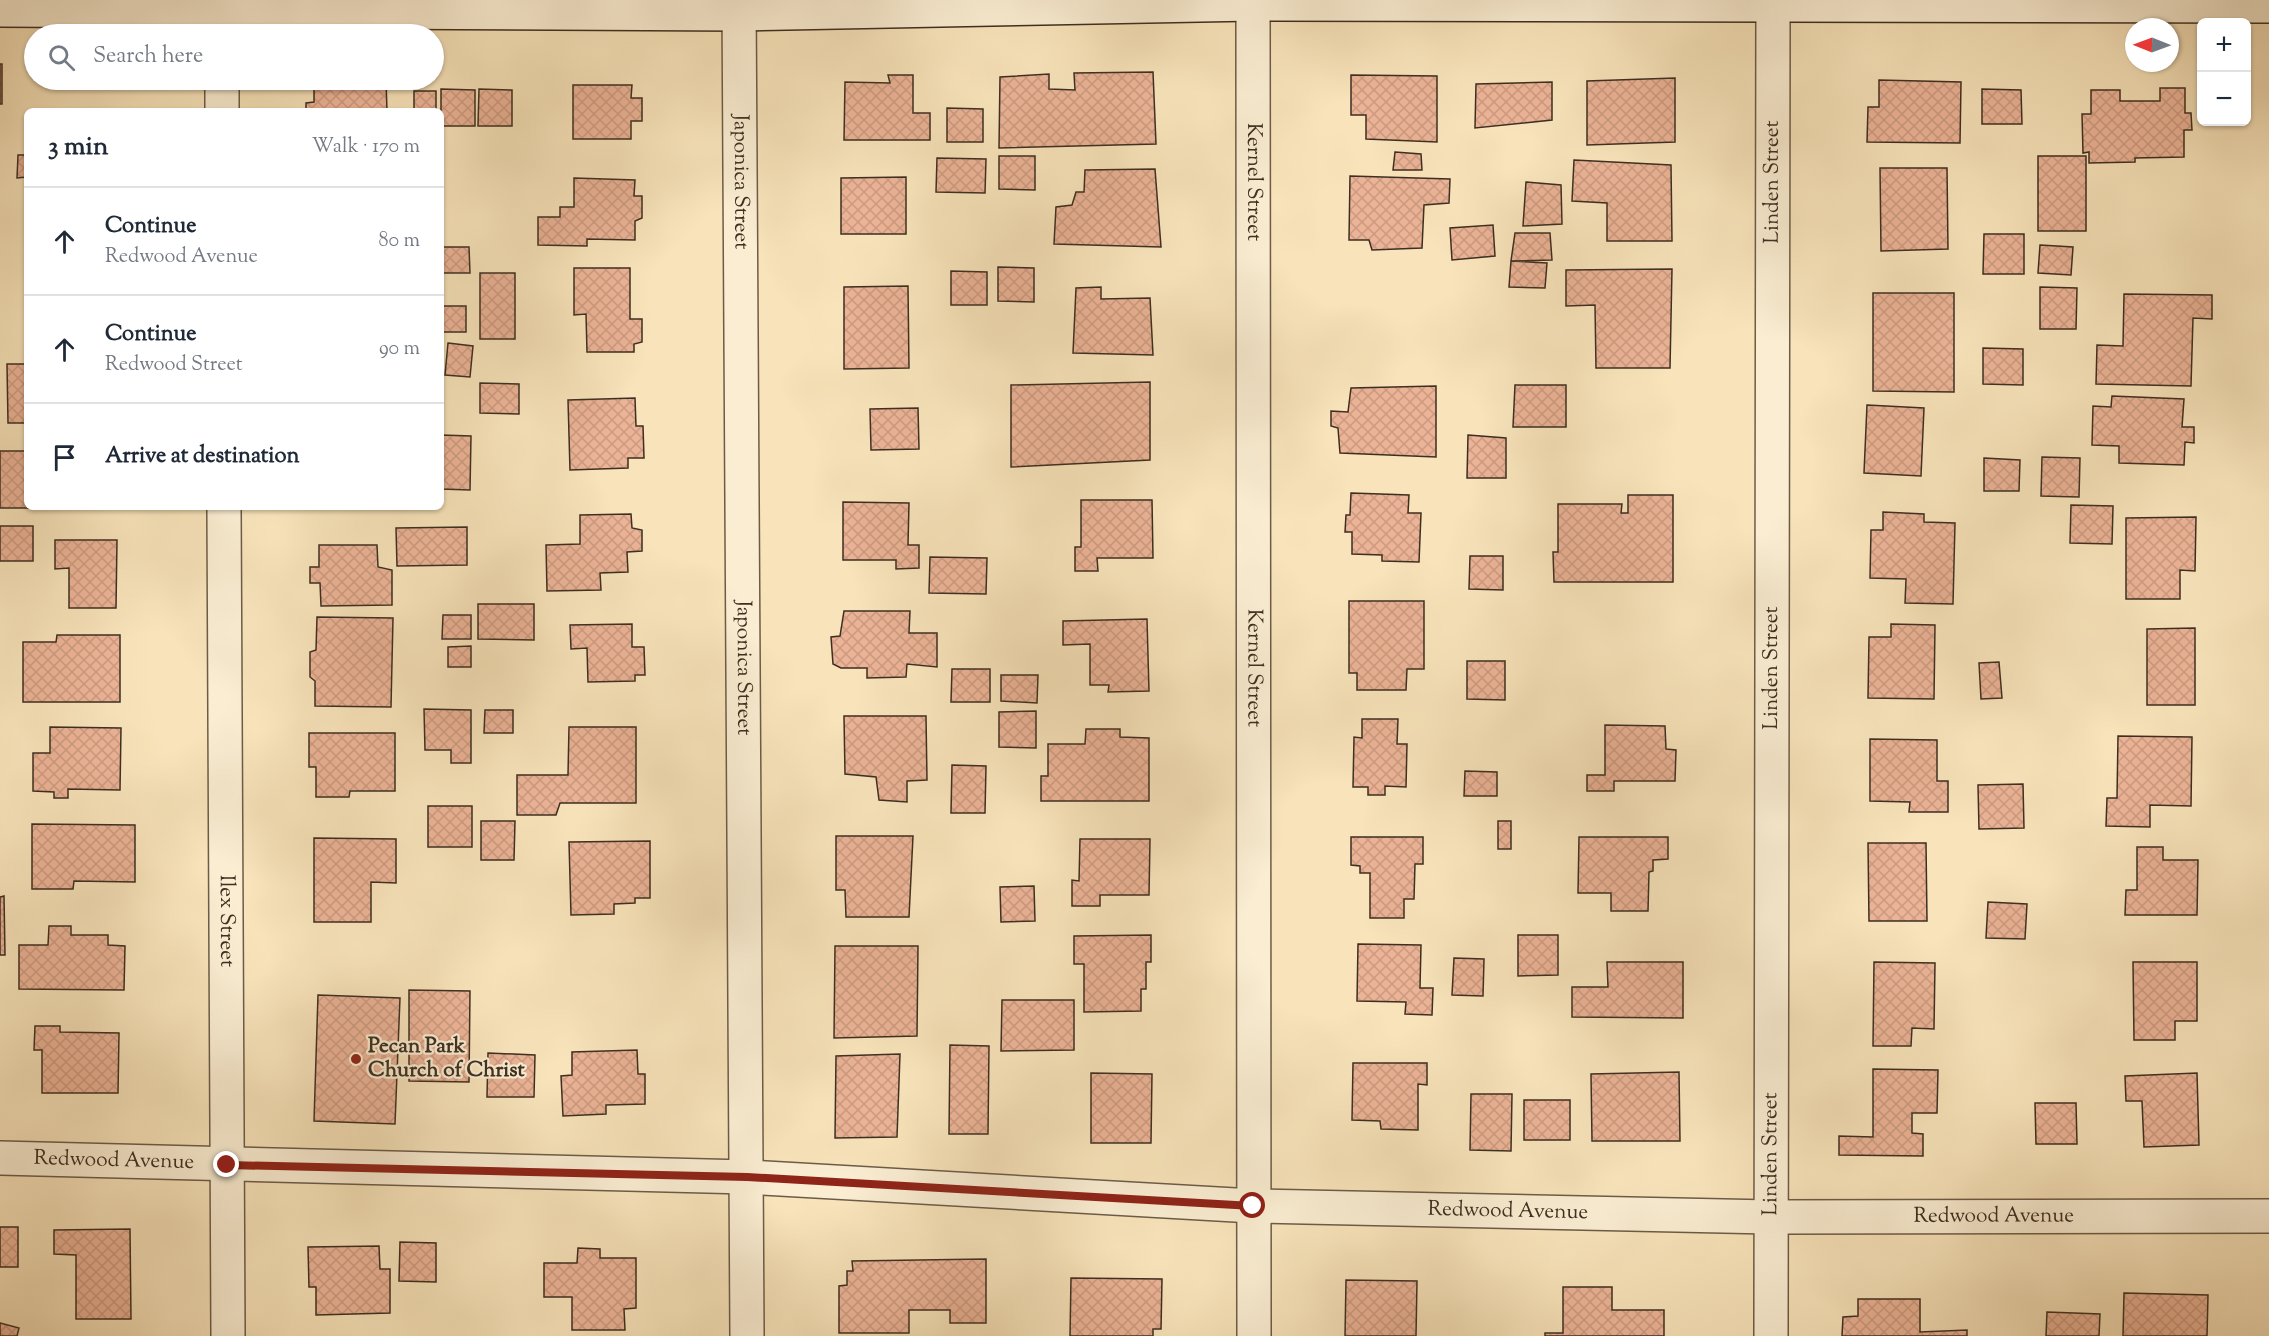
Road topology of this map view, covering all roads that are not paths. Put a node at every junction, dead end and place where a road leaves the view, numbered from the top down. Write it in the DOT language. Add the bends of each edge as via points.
graph roads {
  1 [pos="1253,2"];
  2 [pos="1773,3"];
  3 [pos="2269,6"];
  4 [pos="739,7"];
  5 [pos="0,10"];
  6 [pos="222,15"];
  7 [pos="222,90"];
  8 [pos="222,108"];
  9 [pos="224,510"];
  10 [pos="0,1158"];
  11 [pos="227,1165"];
  12 [pos="747,1177"];
  13 [pos="1253,1206"];
  14 [pos="2269,1216"];
  15 [pos="1770,1217"];
  16 [pos="228,1336"];
  17 [pos="747,1336"];
  18 [pos="1254,1336"];
  19 [pos="1771,1336"];
  1 -- 2 [label="street"];
  1 -- 4 [label="street"];
  1 -- 13 [label="street, Kernel Street"];
  2 -- 3 [label="street"];
  2 -- 15 [label="street, Linden Street"];
  4 -- 6 [label="street"];
  4 -- 12 [label="street, Japonica Street"];
  5 -- 6 [label="street"];
  7 -- 8 [label="street"];
  9 -- 11 [label="street, Ilex Street"];
  10 -- 11 [label="street, Redwood Avenue"];
  11 -- 12 [label="street, Redwood Avenue"];
  11 -- 16 [label="street, Ilex Street"];
  12 -- 13 [label="street, Redwood Avenue"];
  12 -- 17 [label="street, Japonica Street"];
  13 -- 15 [label="street, Redwood Avenue"];
  13 -- 18 [label="street, Kernel Street"];
  14 -- 15 [label="street, Redwood Avenue"];
  15 -- 19 [label="street, Linden Street"];
}
